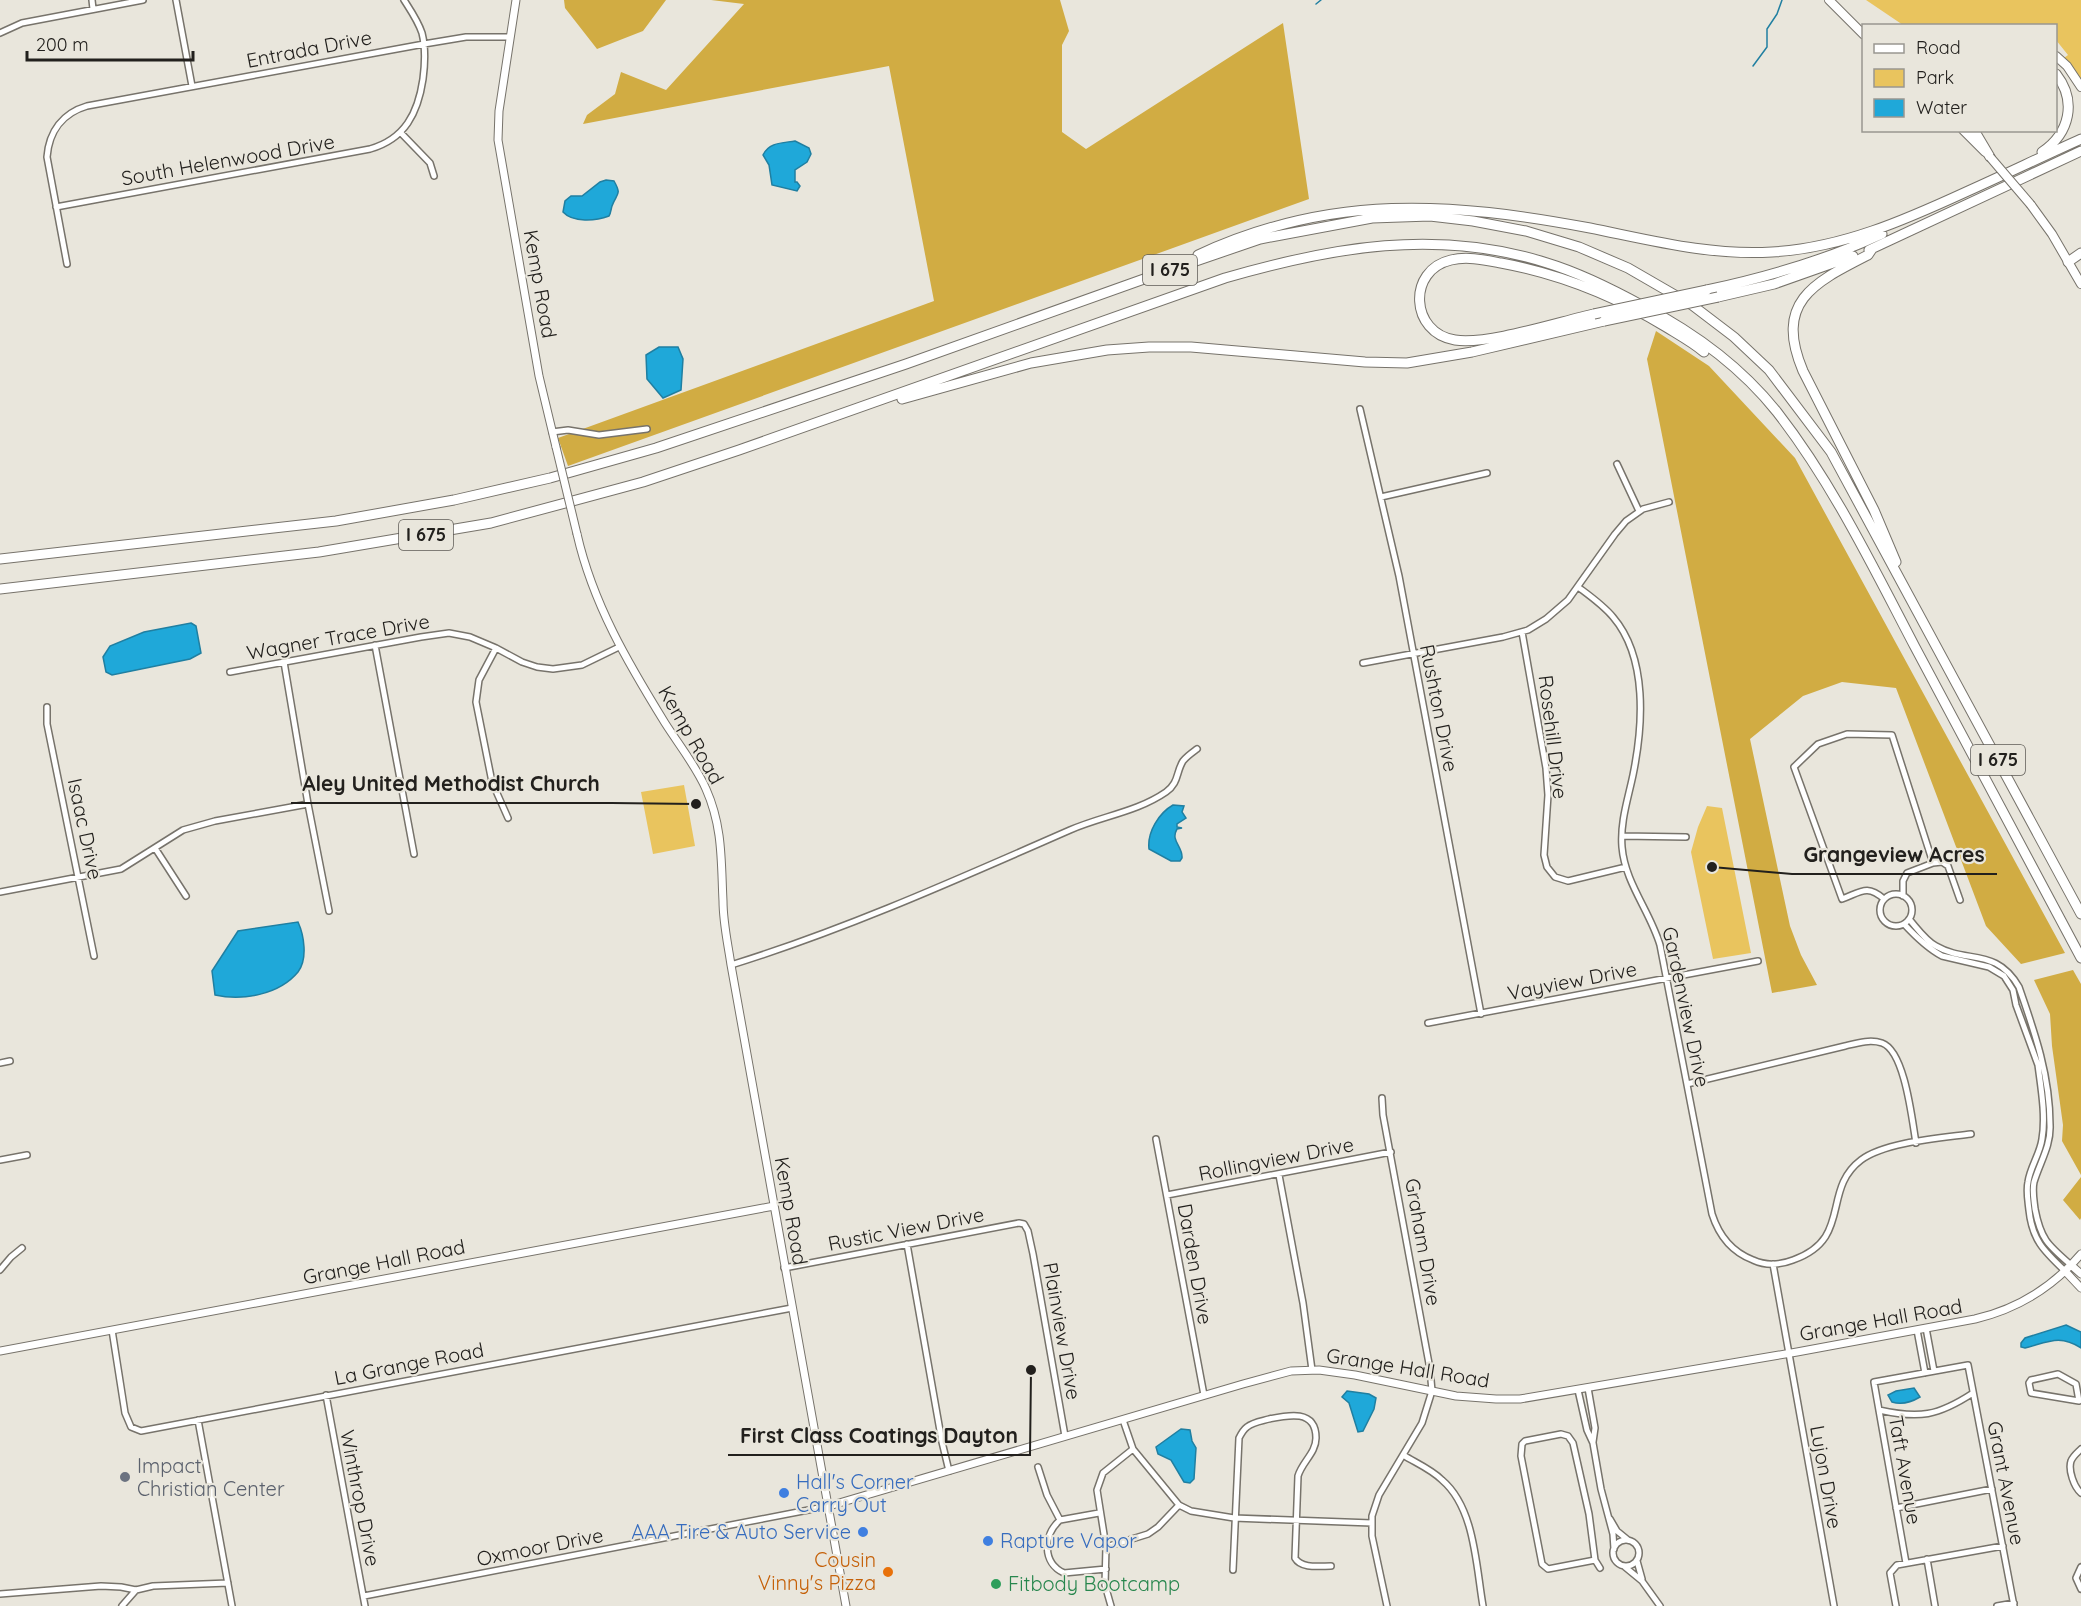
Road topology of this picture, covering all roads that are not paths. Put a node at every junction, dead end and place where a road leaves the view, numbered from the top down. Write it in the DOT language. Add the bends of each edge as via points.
graph roads {
  1 [pos="92,0"];
  2 [pos="143,0"];
  3 [pos="176,0"];
  4 [pos="404,0"];
  5 [pos="516,0"];
  6 [pos="1829,0"];
  7 [pos="93,9"];
  8 [pos="0,33"];
  9 [pos="1862,34"];
  10 [pos="510,37"];
  11 [pos="424,44"];
  12 [pos="2057,58"];
  13 [pos="2057,78"];
  14 [pos="192,86"];
  15 [pos="2081,87"];
  16 [pos="1965,132"];
  17 [pos="1975,132"];
  18 [pos="401,133"];
  19 [pos="2081,139"];
  20 [pos="2081,151"];
  21 [pos="1990,157"];
  22 [pos="2027,164"];
  23 [pos="434,176"];
  24 [pos="56,207"];
  25 [pos="1905,220"];
  26 [pos="1872,249"];
  27 [pos="2081,253"];
  28 [pos="2081,260"];
  29 [pos="2068,262"];
  30 [pos="67,264"];
  31 [pos="1158,274"];
  32 [pos="2081,284"];
  33 [pos="1360,409"];
  34 [pos="1776,410"];
  35 [pos="838,415"];
  36 [pos="647,429"];
  37 [pos="552,432"];
  38 [pos="1617,464"];
  39 [pos="1487,473"];
  40 [pos="1381,497"];
  41 [pos="1670,502"];
  42 [pos="1639,511"];
  43 [pos="0,559"];
  44 [pos="1578,587"];
  45 [pos="0,589"];
  46 [pos="1921,621"];
  47 [pos="1522,632"];
  48 [pos="375,645"];
  49 [pos="619,646"];
  50 [pos="496,648"];
  51 [pos="1414,654"];
  52 [pos="284,662"];
  53 [pos="1363,663"];
  54 [pos="231,672"];
  55 [pos="47,707"];
  56 [pos="1197,749"];
  57 [pos="308,804"];
  58 [pos="508,818"];
  59 [pos="1622,836"];
  60 [pos="1686,837"];
  61 [pos="155,848"];
  62 [pos="414,854"];
  63 [pos="1933,863"];
  64 [pos="1626,867"];
  65 [pos="80,877"];
  66 [pos="0,892"];
  67 [pos="1903,896"];
  68 [pos="186,897"];
  69 [pos="1884,899"];
  70 [pos="1960,900"];
  71 [pos="329,911"];
  72 [pos="2081,914"];
  73 [pos="1906,921"];
  74 [pos="94,956"];
  75 [pos="2081,958"];
  76 [pos="1758,961"];
  77 [pos="731,965"];
  78 [pos="1667,978"];
  79 [pos="1481,1014"];
  80 [pos="1428,1023"];
  81 [pos="10,1061"];
  82 [pos="0,1063"];
  83 [pos="1687,1084"];
  84 [pos="1382,1098"];
  85 [pos="1971,1134"];
  86 [pos="1156,1139"];
  87 [pos="1916,1143"];
  88 [pos="1391,1152"];
  89 [pos="27,1155"];
  90 [pos="0,1160"];
  91 [pos="1279,1174"];
  92 [pos="1167,1196"];
  93 [pos="774,1206"];
  94 [pos="1028,1231"];
  95 [pos="907,1244"];
  96 [pos="22,1248"];
  97 [pos="2081,1254"];
  98 [pos="1773,1264"];
  99 [pos="2071,1265"];
  100 [pos="784,1268"];
  101 [pos="0,1270"];
  102 [pos="2064,1271"];
  103 [pos="2081,1274"];
  104 [pos="2081,1288"];
  105 [pos="792,1308"];
  106 [pos="1926,1328"];
  107 [pos="112,1330"];
  108 [pos="1917,1330"];
  109 [pos="0,1351"];
  110 [pos="1789,1353"];
  111 [pos="1312,1370"];
  112 [pos="1934,1371"];
  113 [pos="1926,1373"];
  114 [pos="1588,1388"];
  115 [pos="1578,1390"];
  116 [pos="1432,1391"];
  117 [pos="1973,1393"];
  118 [pos="326,1395"];
  119 [pos="1204,1395"];
  120 [pos="2079,1401"];
  121 [pos="2081,1409"];
  122 [pos="1879,1410"];
  123 [pos="198,1420"];
  124 [pos="1123,1420"];
  125 [pos="1065,1436"];
  126 [pos="1593,1443"];
  127 [pos="1133,1449"];
  128 [pos="2081,1449"];
  129 [pos="1403,1455"];
  130 [pos="1038,1467"];
  131 [pos="949,1471"];
  132 [pos="1992,1489"];
  133 [pos="2081,1493"];
  134 [pos="1179,1505"];
  135 [pos="829,1506"];
  136 [pos="1896,1508"];
  137 [pos="1099,1513"];
  138 [pos="1234,1518"];
  139 [pos="1610,1519"];
  140 [pos="1060,1520"];
  141 [pos="1295,1520"];
  142 [pos="1372,1522"];
  143 [pos="1628,1540"];
  144 [pos="2003,1546"];
  145 [pos="1106,1547"];
  146 [pos="1614,1549"];
  147 [pos="1927,1559"];
  148 [pos="1596,1560"];
  149 [pos="1637,1562"];
  150 [pos="1906,1563"];
  151 [pos="1331,1566"];
  152 [pos="1624,1566"];
  153 [pos="2081,1567"];
  154 [pos="1600,1568"];
  155 [pos="1106,1569"];
  156 [pos="1233,1570"];
  157 [pos="1642,1581"];
  158 [pos="228,1583"];
  159 [pos="2081,1589"];
  160 [pos="136,1590"];
  161 [pos="0,1594"];
  162 [pos="363,1596"];
  163 [pos="2014,1605"];
  164 [pos="122,1606"];
  165 [pos="232,1606"];
  166 [pos="365,1606"];
  167 [pos="846,1606"];
  168 [pos="1111,1606"];
  169 [pos="1387,1606"];
  170 [pos="1483,1606"];
  171 [pos="1660,1606"];
  172 [pos="1834,1606"];
  173 [pos="1896,1606"];
  174 [pos="1935,1606"];
  175 [pos="1998,1606"];
  1 -- 7 [label="street"];
  2 -- 7 [label="street"];
  3 -- 14 [label="street"];
  4 -- 11 [label="street" via="417,21"];
  5 -- 10 [label="main road, Kemp Road"];
  6 -- 9 [label="main road"];
  7 -- 8 [label="street" via="22,23"];
  10 -- 11 [label="street, Entrada Drive" via="466,37"];
  10 -- 37 [label="main road, Kemp Road" via="498,140"];
  11 -- 14 [label="street, Entrada Drive"];
  11 -- 18 [label="street" via="419,100"];
  12 -- 15 [label="main road"];
  13 -- 22 [label="highway" via="2068,99 2065,126 2056,140"];
  14 -- 24 [label="street, Entrada Drive" via="80,108 64,118 53,132 47,157"];
  16 -- 21 [label="main road"];
  17 -- 21 [label="highway"];
  18 -- 23 [label="street" via="430,164"];
  18 -- 24 [label="street, South Helenwood Drive" via="370,149"];
  19 -- 22 [label="highway"];
  20 -- 26 [label="highway"];
  21 -- 29 [label="main road, bridge" via="2031,206"];
  22 -- 25 [label="highway"];
  24 -- 30 [label="street"];
  25 -- 31 [label="highway" via="1811,248 1739,253 1686,248 1532,217 1468,209 1374,208 1315,217 1227,241"];
  25 -- 34 [label="highway, bridge" via="1867,241 1772,275 1707,290 1593,314 1497,336 1467,340 1436,332 1426,323 1419,295 1422,283 1440,264 1458,259 1516,266 1563,279 1611,297 1697,346"];
  26 -- 35 [label="highway, bridge" via="1788,279 1718,297 1407,363 1191,347 1093,351 1031,363"];
  26 -- 46 [label="highway" via="1809,291 1795,315 1793,339 1803,371 1874,510"];
  27 -- 29 [label="highway"];
  28 -- 29 [label="main road"];
  29 -- 32 [label="main road"];
  31 -- 43 [label="highway, I 675" via="656,448 550,478 336,522"];
  31 -- 46 [label="highway, I 675" via="1260,239 1372,218 1430,216 1526,231 1579,247 1628,268 1692,305 1769,370 1832,452"];
  33 -- 40 [label="street, Rushton Drive"];
  34 -- 35 [label="highway, I 675" via="1736,369 1694,336 1585,278 1506,252 1454,245 1393,244 1294,259 1225,278"];
  34 -- 75 [label="highway, I 675" via="1852,527"];
  35 -- 45 [label="highway, I 675" via="643,482 491,523 319,552"];
  36 -- 37 [label="street" via="599,435 568,430"];
  37 -- 49 [label="main road, Kemp Road, bridge" via="593,590"];
  38 -- 42 [label="street"];
  39 -- 40 [label="street"];
  40 -- 51 [label="street, Rushton Drive"];
  41 -- 42 [label="street"];
  42 -- 44 [label="street" via="1620,527"];
  44 -- 47 [label="street" via="1556,612"];
  44 -- 59 [label="street, Gardenview Drive" via="1620,626 1632,653 1638,681 1642,723"];
  46 -- 72 [label="highway, I 675"];
  47 -- 51 [label="street"];
  47 -- 64 [label="street, Rosehill Drive" via="1546,768 1547,867 1556,877 1568,881"];
  48 -- 50 [label="street, Wagner Trace Drive" via="449,633"];
  48 -- 52 [label="street, Wagner Trace Drive"];
  48 -- 62 [label="street"];
  49 -- 50 [label="street, Wagner Trace Drive" via="582,665 553,669 537,668"];
  49 -- 77 [label="main road, Kemp Road" via="699,775 711,802 722,847 724,920"];
  50 -- 58 [label="street" via="479,680 476,702 492,782"];
  51 -- 53 [label="street"];
  51 -- 79 [label="street, Rushton Drive"];
  52 -- 54 [label="street, Wagner Trace Drive"];
  52 -- 57 [label="street"];
  55 -- 65 [label="street, Isaac Drive" via="47,724"];
  56 -- 77 [label="street" via="1182,763 1173,787 1137,808 1077,827 865,918"];
  57 -- 61 [label="street" via="198,825"];
  57 -- 71 [label="street"];
  59 -- 60 [label="street"];
  59 -- 64 [label="street, Gardenview Drive"];
  61 -- 65 [label="street" via="121,868"];
  61 -- 68 [label="street"];
  63 -- 67 [label="street" via="1907,873"];
  63 -- 69 [label="street" via="1892,735 1846,734 1818,744 1794,767 1842,899 1868,889"];
  63 -- 70 [label="street" via="1948,866"];
  64 -- 78 [label="street, Gardenview Drive" via="1656,932"];
  65 -- 66 [label="street"];
  65 -- 74 [label="street, Isaac Drive"];
  67 -- 69 [label="street" via="1892,894"];
  67 -- 73 [label="street" via="1912,910"];
  69 -- 73 [label="street" via="1880,908 1883,920 1892,926"];
  73 -- 99 [label="street" via="1937,947 1998,963 2019,987 2047,1079 2050,1136 2032,1192 2038,1227 2050,1247"];
  73 -- 102 [label="street" via="1926,948 1996,970 2010,983 2040,1079 2043,1135 2028,1181 2030,1225 2043,1250"];
  76 -- 78 [label="street, Vayview Drive"];
  77 -- 93 [label="main road, Kemp Road"];
  78 -- 79 [label="street, Vayview Drive"];
  78 -- 83 [label="street, Gardenview Drive"];
  79 -- 80 [label="street, Vayview Drive"];
  81 -- 82 [label="street"];
  83 -- 87 [label="street" via="1845,1046 1880,1042 1892,1050 1900,1065"];
  83 -- 98 [label="street, Gardenview Drive" via="1717,1227 1730,1246 1743,1256"];
  84 -- 88 [label="street, Graham Drive"];
  85 -- 87 [label="street"];
  86 -- 92 [label="street, Darden Drive"];
  87 -- 98 [label="street" via="1876,1152 1854,1166 1841,1184 1834,1220 1822,1243 1802,1257"];
  88 -- 91 [label="street, Rollingview Drive"];
  88 -- 116 [label="street, Graham Drive"];
  89 -- 90 [label="street"];
  91 -- 92 [label="street, Rollingview Drive"];
  91 -- 111 [label="street"];
  92 -- 119 [label="street, Darden Drive"];
  93 -- 100 [label="main road, Kemp Road"];
  93 -- 107 [label="main road, Grange Hall Road"];
  94 -- 95 [label="street, Rustic View Drive" via="1018,1223"];
  94 -- 125 [label="street, Plainview Drive"];
  95 -- 100 [label="street, Rustic View Drive"];
  95 -- 131 [label="street"];
  96 -- 101 [label="street"];
  97 -- 99 [label="main road, Grange Hall Road"];
  98 -- 110 [label="street"];
  99 -- 102 [label="main road, Grange Hall Road"];
  99 -- 103 [label="main road"];
  100 -- 105 [label="main road, Kemp Road"];
  102 -- 104 [label="main road"];
  102 -- 106 [label="main road, Grange Hall Road" via="2038,1294 2003,1311"];
  105 -- 118 [label="street, La Grange Road"];
  105 -- 135 [label="main road, Kemp Road"];
  106 -- 108 [label="main road, Grange Hall Road"];
  106 -- 112 [label="street"];
  107 -- 109 [label="main road, Grange Hall Road"];
  107 -- 123 [label="street, La Grange Road" via="125,1413 131,1427 141,1431"];
  108 -- 110 [label="main road, Grange Hall Road"];
  108 -- 113 [label="street"];
  110 -- 114 [label="main road, Grange Hall Road"];
  110 -- 172 [label="street, Lujon Drive"];
  111 -- 116 [label="main road, Grange Hall Road"];
  111 -- 119 [label="main road, Grange Hall Road" via="1285,1373"];
  112 -- 113 [label="street"];
  112 -- 117 [label="street, Grant Avenue" via="1968,1365"];
  113 -- 122 [label="street, Taft Avenue" via="1874,1382"];
  114 -- 115 [label="main road, Grange Hall Road"];
  114 -- 126 [label="street" via="1595,1428"];
  115 -- 116 [label="main road, Grange Hall Road" via="1505,1400"];
  115 -- 126 [label="street"];
  116 -- 129 [label="street" via="1422,1423"];
  117 -- 122 [label="street" via="1945,1410 1932,1413 1913,1416"];
  117 -- 132 [label="street, Grant Avenue"];
  118 -- 123 [label="street, La Grange Road"];
  118 -- 162 [label="street, Winthrop Drive"];
  119 -- 124 [label="main road, Grange Hall Road"];
  120 -- 120 [label="street" via="2076,1384 2058,1374 2029,1383 2033,1394"];
  120 -- 121 [label="street"];
  122 -- 136 [label="street, Taft Avenue"];
  123 -- 158 [label="street"];
  124 -- 125 [label="main road, Grange Hall Road"];
  124 -- 127 [label="street"];
  125 -- 131 [label="main road, Grange Hall Road"];
  126 -- 139 [label="street"];
  127 -- 134 [label="street"];
  127 -- 137 [label="street" via="1103,1473 1097,1490"];
  128 -- 133 [label="street" via="2070,1465 2075,1486"];
  129 -- 142 [label="street" via="1379,1495"];
  129 -- 170 [label="street" via="1444,1480 1463,1507"];
  130 -- 140 [label="street"];
  131 -- 135 [label="main road, Grange Hall Road"];
  132 -- 136 [label="street"];
  132 -- 144 [label="street, Grant Avenue"];
  134 -- 138 [label="street" via="1197,1513"];
  134 -- 145 [label="street" via="1148,1534"];
  135 -- 162 [label="street, Oxmoor Drive"];
  135 -- 167 [label="main road, Kemp Road"];
  136 -- 150 [label="street, Taft Avenue"];
  137 -- 140 [label="street"];
  137 -- 145 [label="street"];
  138 -- 141 [label="street"];
  138 -- 141 [label="street" via="1240,1434 1252,1424 1298,1414 1316,1435 1313,1450 1298,1476"];
  138 -- 156 [label="street"];
  139 -- 143 [label="street"];
  139 -- 146 [label="street"];
  140 -- 155 [label="street" via="1047,1543 1055,1568 1064,1573"];
  141 -- 142 [label="street"];
  141 -- 151 [label="street" via="1296,1561 1302,1565"];
  142 -- 169 [label="street"];
  143 -- 146 [label="street" via="1619,1542"];
  143 -- 149 [label="street" via="1638,1548"];
  144 -- 147 [label="street"];
  144 -- 163 [label="street, Grant Avenue"];
  145 -- 155 [label="street"];
  146 -- 152 [label="street" via="1616,1562"];
  147 -- 150 [label="street"];
  147 -- 174 [label="street"];
  148 -- 148 [label="street" via="1574,1443 1561,1434 1525,1441 1521,1456 1542,1564 1548,1569"];
  148 -- 154 [label="street"];
  149 -- 152 [label="street"];
  149 -- 157 [label="street"];
  150 -- 173 [label="street" via="1893,1567 1890,1573"];
  152 -- 157 [label="street"];
  153 -- 159 [label="street" via="2076,1578"];
  155 -- 168 [label="street" via="1105,1585"];
  157 -- 171 [label="street"];
  158 -- 160 [label="street"];
  158 -- 165 [label="street"];
  160 -- 161 [label="street" via="101,1586"];
  160 -- 164 [label="street"];
  162 -- 166 [label="street, Winthrop Drive"];
  163 -- 175 [label="street"];
}
